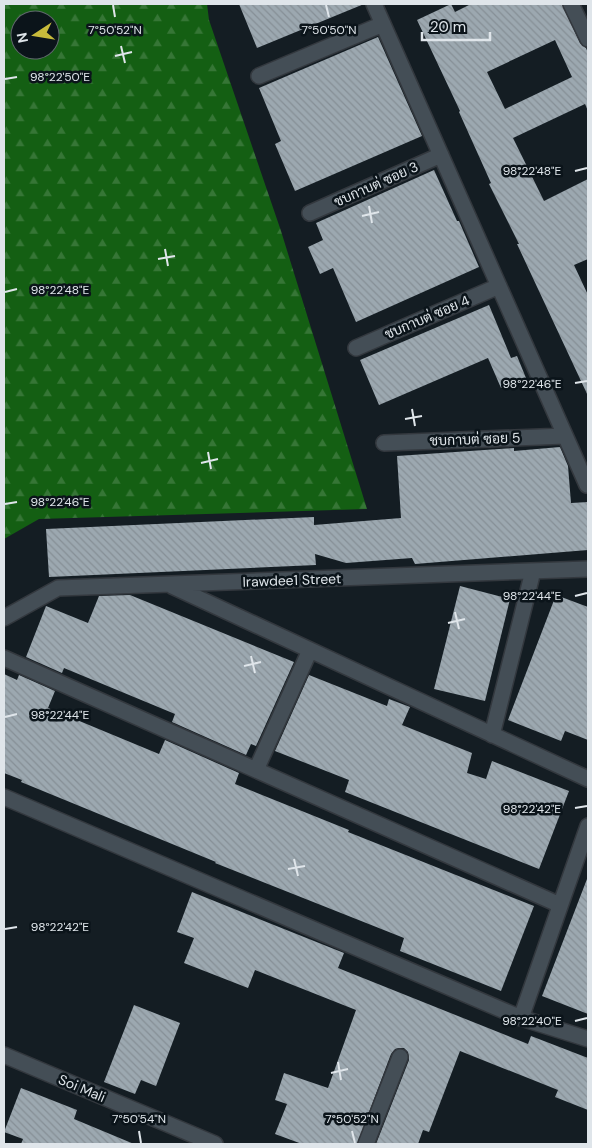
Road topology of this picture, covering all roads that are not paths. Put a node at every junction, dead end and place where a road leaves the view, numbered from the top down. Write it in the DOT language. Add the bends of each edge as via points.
graph roads {
  1 [pos="374,4"];
  2 [pos="571,4"];
  3 [pos="383,24"];
  4 [pos="588,39"];
  5 [pos="259,76"];
  6 [pos="441,155"];
  7 [pos="310,213"];
  8 [pos="499,286"];
  9 [pos="356,348"];
  10 [pos="565,436"];
  11 [pos="384,443"];
  12 [pos="587,485"];
  13 [pos="588,569"];
  14 [pos="533,571"];
  15 [pos="169,584"];
  16 [pos="4,618"];
  17 [pos="310,650"];
  18 [pos="4,658"];
  19 [pos="492,735"];
  20 [pos="256,770"];
  21 [pos="588,779"];
  22 [pos="4,797"];
  23 [pos="588,826"];
  24 [pos="560,905"];
  25 [pos="521,1018"];
  26 [pos="588,1038"];
  27 [pos="4,1055"];
  28 [pos="400,1056"];
  29 [pos="215,1144"];
  30 [pos="366,1144"];
  1 -- 3 [label="street"];
  2 -- 4 [label="street"];
  3 -- 5 [label="street"];
  3 -- 6 [label="street"];
  6 -- 7 [label="street, ชบกาบต่ ซอย 3"];
  6 -- 8 [label="street"];
  8 -- 9 [label="street, ชบกาบต่ ซอย 4"];
  8 -- 10 [label="street"];
  10 -- 11 [label="street, ชบกาบต่ ซอย 5"];
  10 -- 12 [label="street"];
  13 -- 14 [label="street, Irawdee1 Street"];
  14 -- 15 [label="street, Irawdee1 Street"];
  14 -- 19 [label="street"];
  15 -- 16 [label="street, Irawdee1 Street" via="58,588"];
  15 -- 17 [label="street"];
  17 -- 19 [label="street"];
  17 -- 20 [label="street"];
  18 -- 20 [label="street"];
  19 -- 21 [label="street"];
  20 -- 24 [label="street"];
  22 -- 25 [label="street"];
  23 -- 24 [label="street"];
  24 -- 25 [label="street"];
  25 -- 26 [label="street"];
  27 -- 29 [label="street, Soi Mali"];
  28 -- 30 [label="street"];
}
